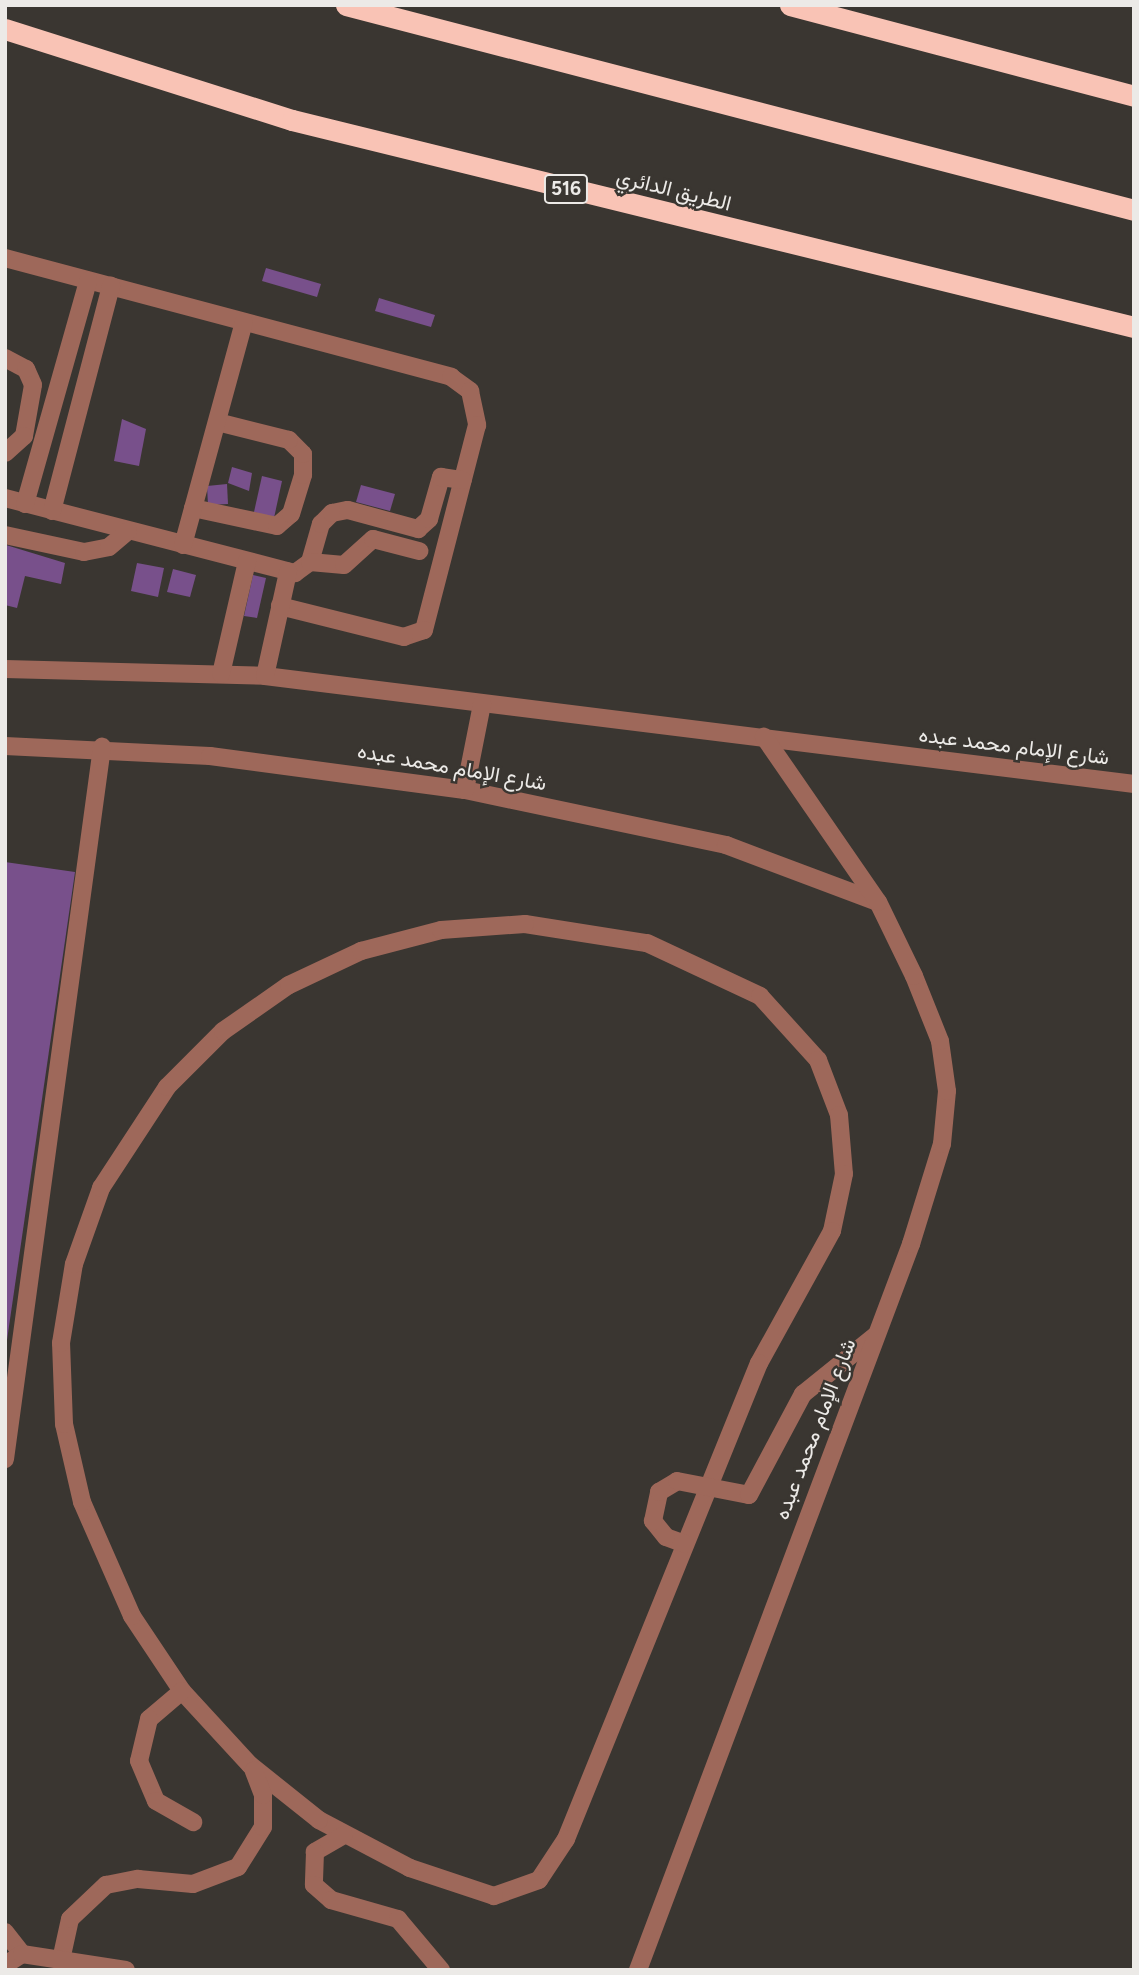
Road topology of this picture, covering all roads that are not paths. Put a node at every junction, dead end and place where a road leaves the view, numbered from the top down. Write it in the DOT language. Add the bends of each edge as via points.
graph roads {
  1 [pos="346,5"];
  2 [pos="790,5"];
  3 [pos="5,29"];
  4 [pos="1134,96"];
  5 [pos="1134,210"];
  6 [pos="5,258"];
  7 [pos="88,281"];
  8 [pos="111,286"];
  9 [pos="244,322"];
  10 [pos="1134,327"];
  11 [pos="5,358"];
  12 [pos="217,422"];
  13 [pos="5,453"];
  14 [pos="463,480"];
  15 [pos="5,498"];
  16 [pos="25,504"];
  17 [pos="193,508"];
  18 [pos="52,511"];
  19 [pos="128,531"];
  20 [pos="5,535"];
  21 [pos="183,545"];
  22 [pos="419,551"];
  23 [pos="247,561"];
  24 [pos="310,562"];
  25 [pos="288,572"];
  26 [pos="280,606"];
  27 [pos="5,668"];
  28 [pos="221,674"];
  29 [pos="265,676"];
  30 [pos="482,704"];
  31 [pos="764,737"];
  32 [pos="5,746"];
  33 [pos="102,747"];
  34 [pos="1134,784"];
  35 [pos="465,790"];
  36 [pos="878,902"];
  37 [pos="875,1336"];
  38 [pos="5,1459"];
  39 [pos="708,1488"];
  40 [pos="685,1544"];
  41 [pos="182,1691"];
  42 [pos="250,1765"];
  43 [pos="193,1822"];
  44 [pos="344,1835"];
  45 [pos="5,1932"];
  46 [pos="22,1954"];
  47 [pos="61,1959"];
  48 [pos="5,1965"];
  49 [pos="126,1970"];
  50 [pos="441,1970"];
  51 [pos="638,1970"];
  1 -- 5 [label="highway"];
  2 -- 4 [label="highway"];
  3 -- 10 [label="highway, الطريق الدائري / 516" via="292,120"];
  6 -- 7 [label="street"];
  7 -- 8 [label="street"];
  7 -- 16 [label="street"];
  8 -- 9 [label="street"];
  8 -- 18 [label="street"];
  9 -- 12 [label="street"];
  9 -- 14 [label="street" via="451,377 475,402 474,436"];
  11 -- 13 [label="street" via="26,369 33,385 24,436"];
  12 -- 17 [label="street"];
  12 -- 17 [label="street" via="289,440 303,454 303,475 291,514 276,526"];
  14 -- 24 [label="street" via="440,477 429,519 418,529 348,510 332,513 321,524"];
  14 -- 26 [label="street" via="427,624 418,634 404,637"];
  15 -- 16 [label="street"];
  16 -- 18 [label="street"];
  17 -- 21 [label="street"];
  18 -- 19 [label="street"];
  19 -- 20 [label="street" via="109,547 84,552"];
  19 -- 21 [label="street"];
  21 -- 23 [label="street"];
  22 -- 24 [label="street" via="373,540 344,565"];
  23 -- 25 [label="street"];
  23 -- 28 [label="street"];
  24 -- 25 [label="street"];
  25 -- 26 [label="street"];
  26 -- 29 [label="street"];
  27 -- 28 [label="street, شارع الإمام محمد عبده"];
  28 -- 29 [label="street, شارع الإمام محمد عبده"];
  29 -- 30 [label="street, شارع الإمام محمد عبده"];
  30 -- 31 [label="street, شارع الإمام محمد عبده"];
  30 -- 35 [label="street"];
  31 -- 34 [label="street, شارع الإمام محمد عبده"];
  31 -- 36 [label="street, شارع الإمام محمد عبده"];
  32 -- 33 [label="street, شارع الإمام محمد عبده"];
  33 -- 35 [label="street, شارع الإمام محمد عبده" via="366,773"];
  33 -- 38 [label="street"];
  35 -- 36 [label="street, شارع الإمام محمد عبده" via="713,841"];
  36 -- 37 [label="street, شارع الإمام محمد عبده" via="940,1041 947,1091 928,1195"];
  37 -- 39 [label="street" via="803,1394 755,1491 736,1497"];
  37 -- 51 [label="street, شارع الإمام محمد عبده"];
  39 -- 40 [label="street"];
  39 -- 40 [label="street" via="677,1482 654,1500 658,1530"];
  39 -- 41 [label="street" via="767,1344 820,1258 840,1203 842,1135 818,1060 760,996 686,957 607,933 483,925 361,951 256,1006 176,1077 120,1153 74,1264 61,1343 71,1464 113,1578"];
  40 -- 44 [label="street" via="566,1839 539,1880 510,1894 478,1893"];
  41 -- 42 [label="street"];
  41 -- 43 [label="street" via="149,1719 139,1761 156,1801"];
  42 -- 44 [label="street"];
  42 -- 47 [label="street" via="265,1811 258,1842 243,1861 209,1882 106,1885 70,1919"];
  44 -- 50 [label="street" via="315,1852 314,1885 331,1900 398,1919"];
  45 -- 46 [label="street"];
  46 -- 47 [label="street"];
  46 -- 48 [label="street"];
  47 -- 49 [label="street"];
}
